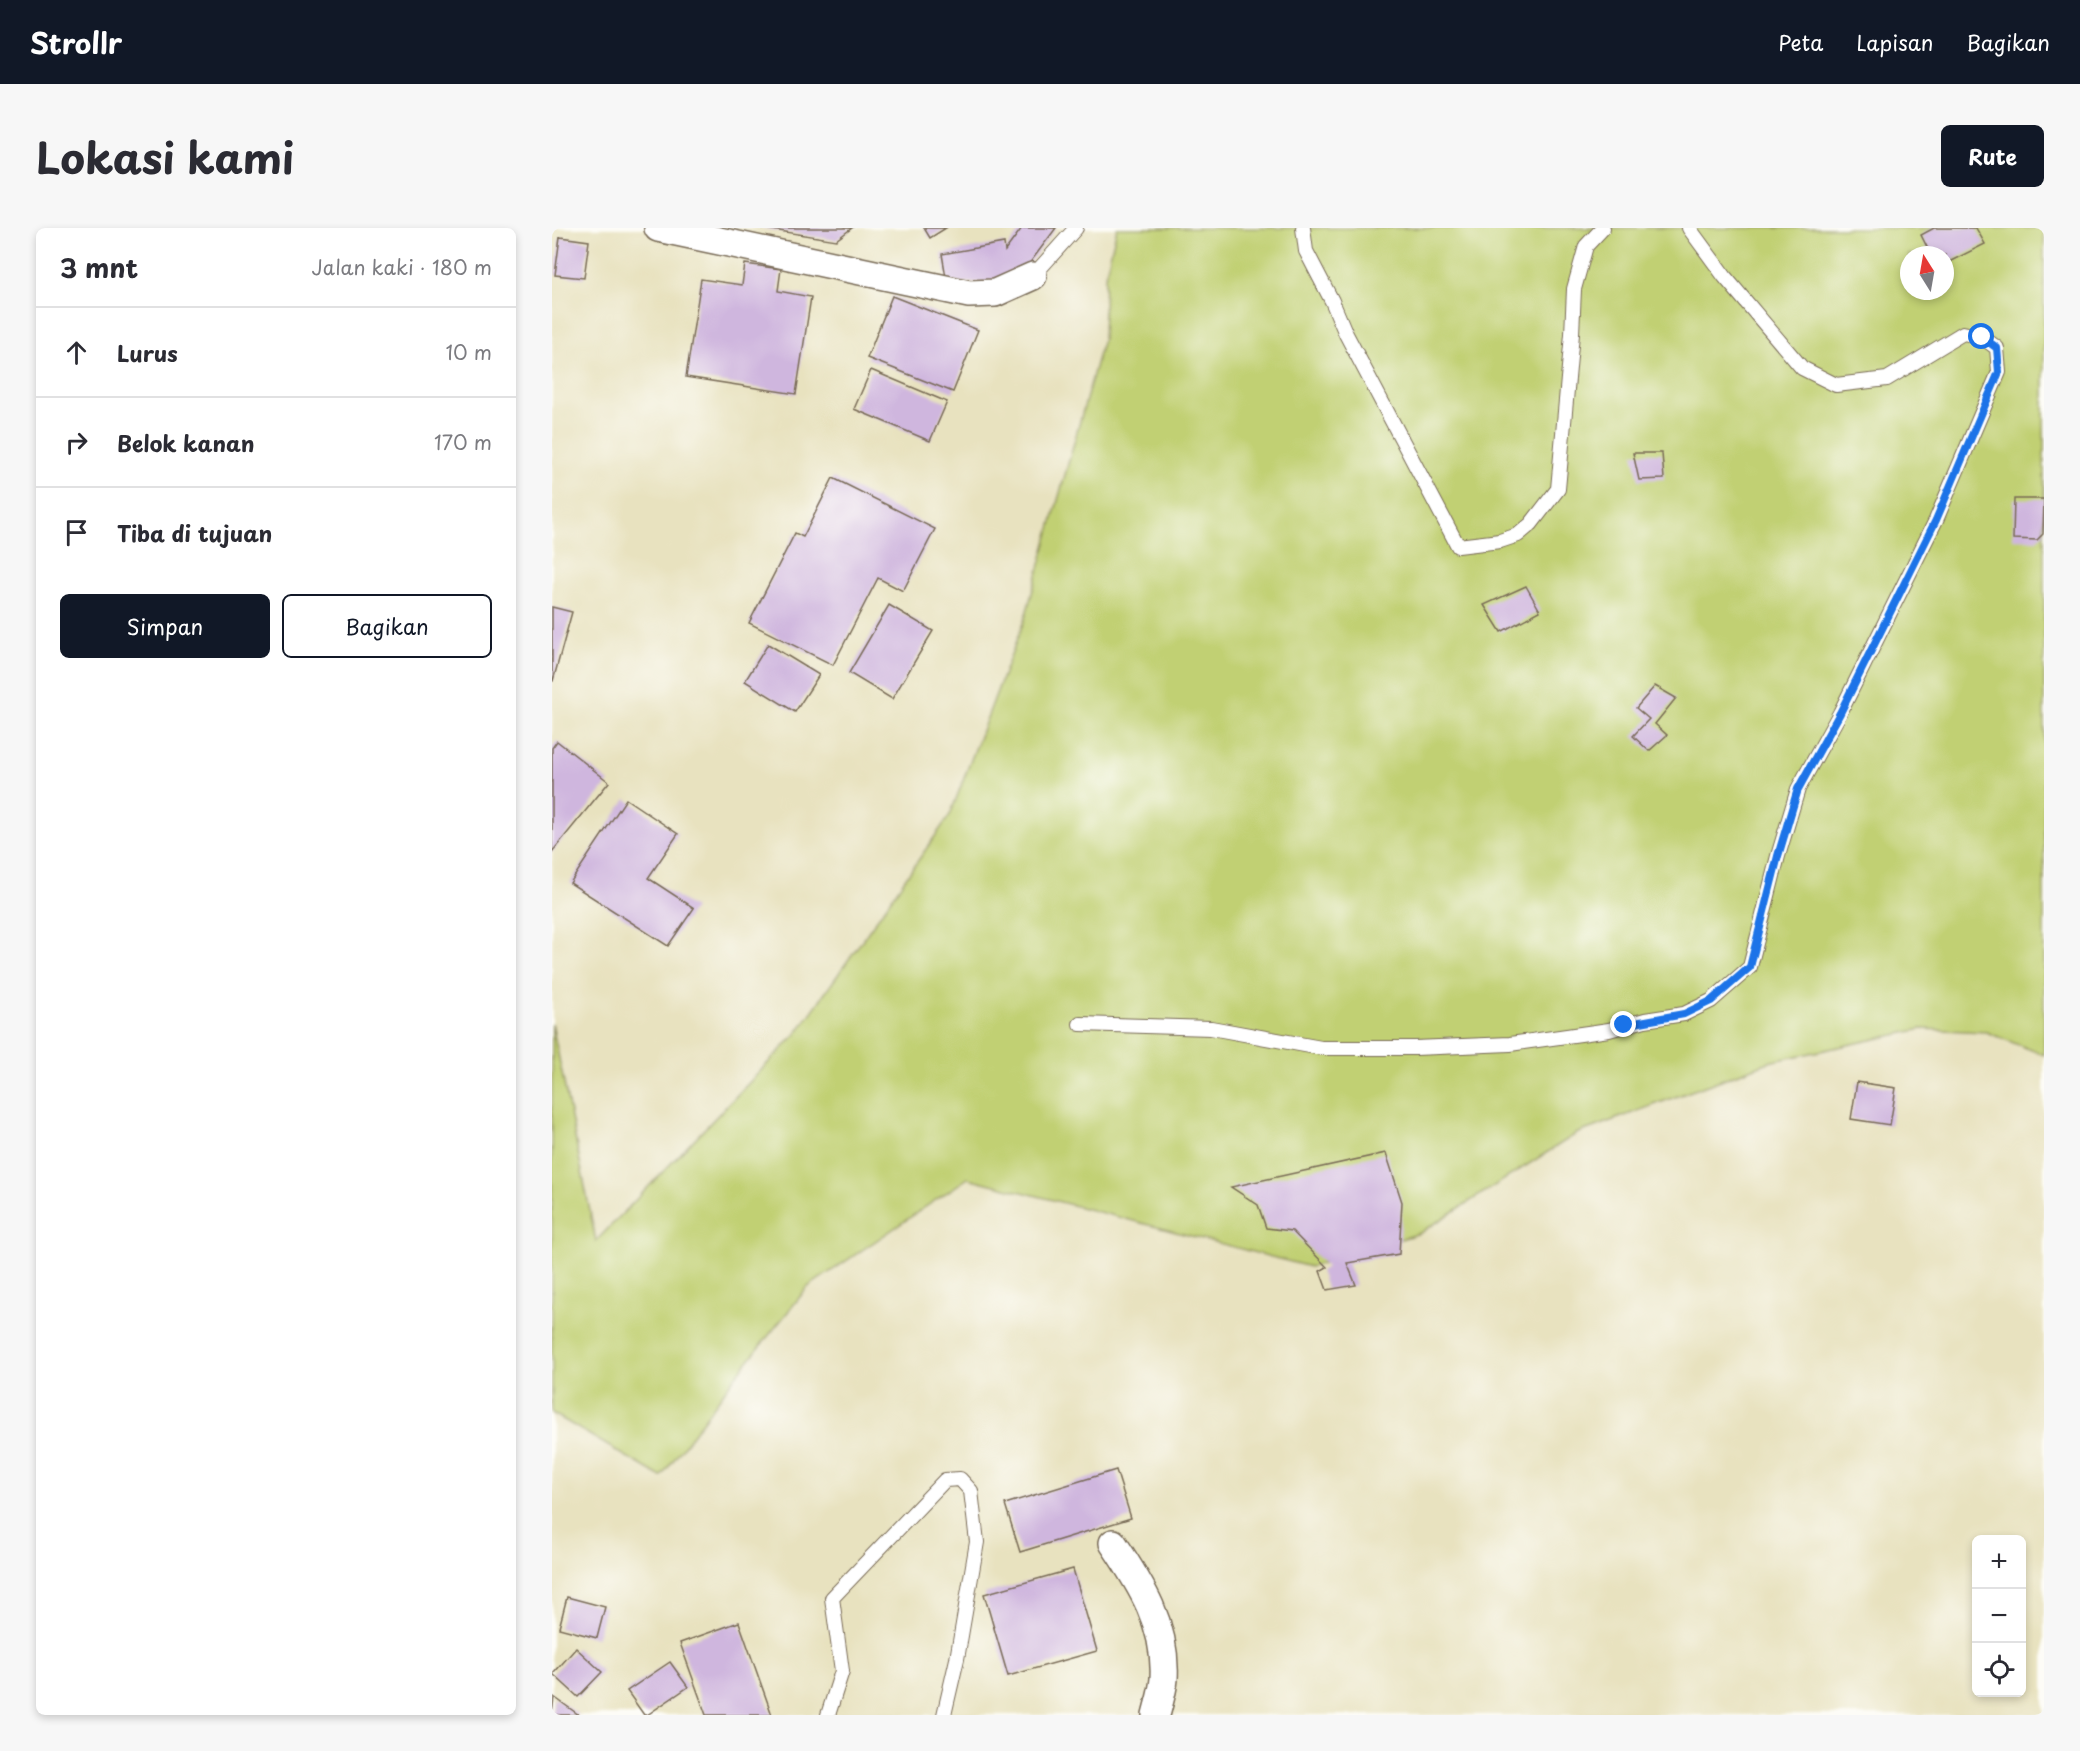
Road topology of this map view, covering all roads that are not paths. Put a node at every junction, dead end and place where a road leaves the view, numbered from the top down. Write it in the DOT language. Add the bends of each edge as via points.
graph roads {
  1 [pos="658,228"];
  2 [pos="1076,228"];
  3 [pos="1303,228"];
  4 [pos="1604,228"];
  5 [pos="1689,228"];
  6 [pos="1034,276"];
  7 [pos="1080,1024"];
  8 [pos="1113,1543"];
  9 [pos="828,1715"];
  10 [pos="945,1715"];
  11 [pos="1156,1715"];
  1 -- 6 [label="street" via="969,294 995,293"];
  2 -- 6 [label="lane"];
  3 -- 4 [label="lane" via="1306,250 1346,334 1458,546 1518,535 1558,489 1574,289 1586,246"];
  5 -- 7 [label="lane" via="1802,368 1836,385 1887,379 1963,333 1982,337 1997,348 1999,372 1936,520 1798,789 1750,967 1711,1001 1684,1014 1609,1030 1510,1044 1321,1048 1211,1028"];
  8 -- 11 [label="street" via="1152,1605 1161,1641 1164,1679"];
  9 -- 10 [label="lane" via="842,1671 832,1598 945,1480 960,1479 971,1491 977,1542"];
}
